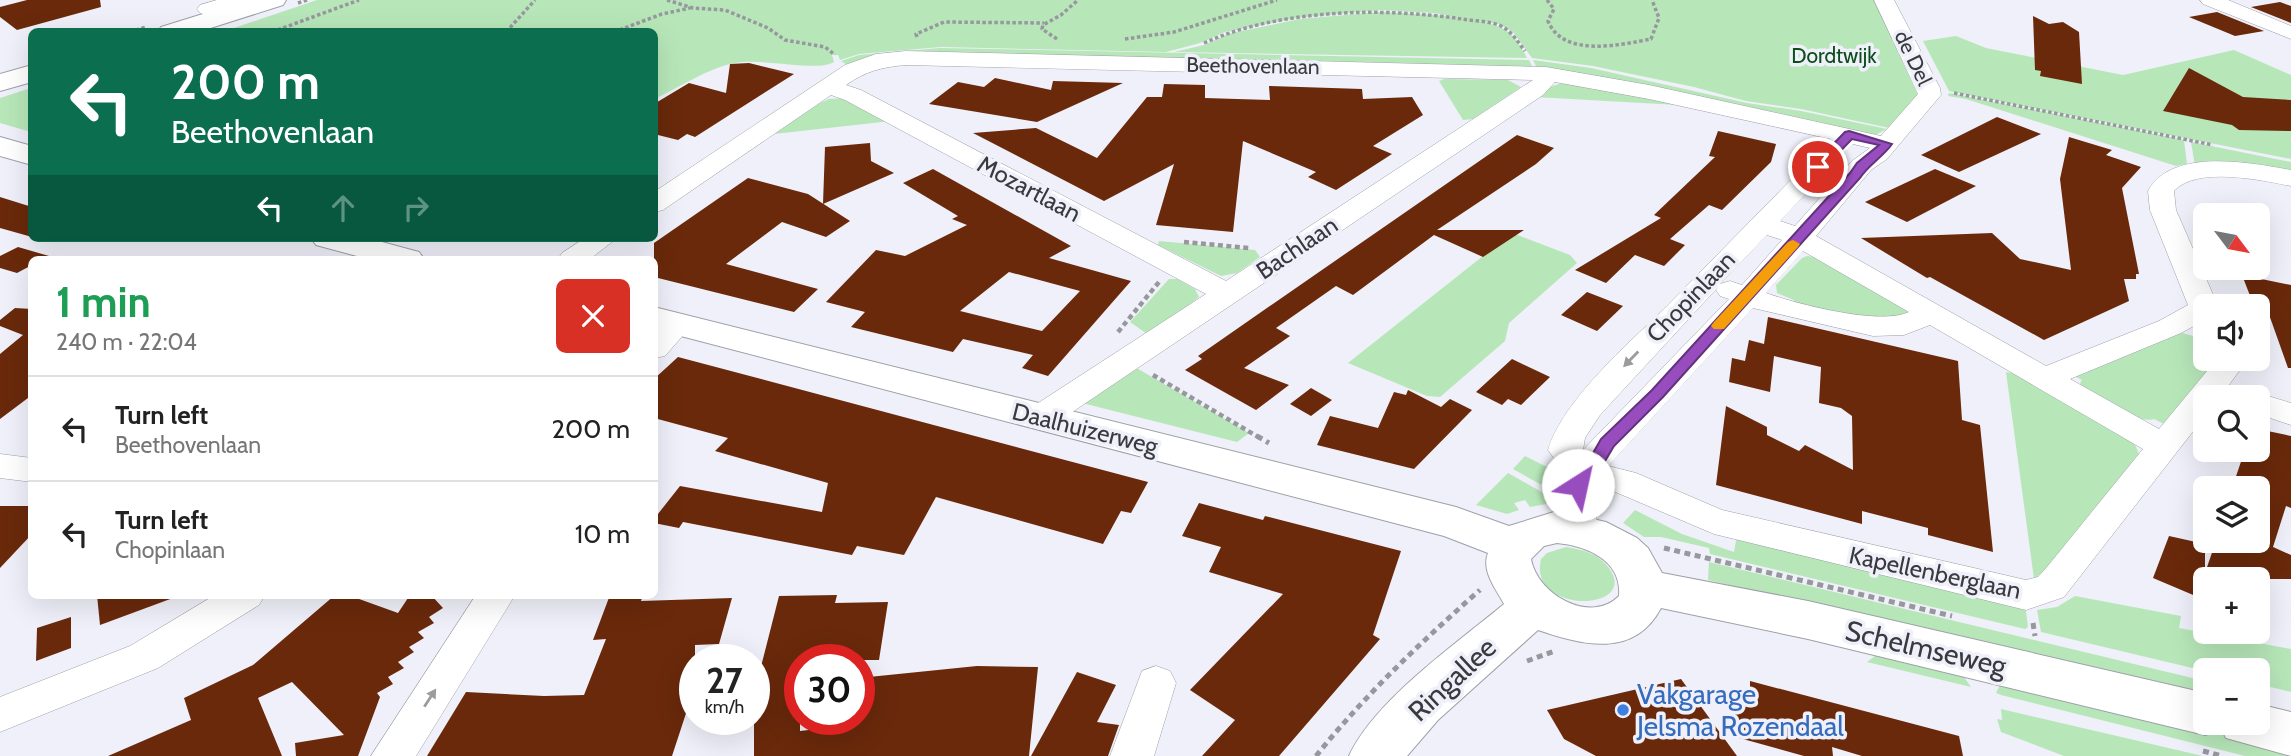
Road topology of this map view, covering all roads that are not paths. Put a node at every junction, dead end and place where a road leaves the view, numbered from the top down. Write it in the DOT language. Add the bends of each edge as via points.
graph roads {
  1 [pos="239,0"];
  2 [pos="274,0"];
  3 [pos="1884,0"];
  4 [pos="2210,0"];
  5 [pos="205,9"];
  6 [pos="176,28"];
  7 [pos="2291,33"];
  8 [pos="28,74"];
  9 [pos="1542,74"];
  10 [pos="0,83"];
  11 [pos="829,87"];
  12 [pos="1849,134"];
  13 [pos="1886,144"];
  14 [pos="0,146"];
  15 [pos="28,155"];
  16 [pos="2291,178"];
  17 [pos="658,201"];
  18 [pos="1763,224"];
  19 [pos="1799,237"];
  20 [pos="343,242"];
  21 [pos="597,242"];
  22 [pos="396,256"];
  23 [pos="576,256"];
  24 [pos="1706,281"];
  25 [pos="1228,294"];
  26 [pos="2197,294"];
  27 [pos="1746,296"];
  28 [pos="1931,313"];
  29 [pos="2193,316"];
  30 [pos="662,331"];
  31 [pos="2044,378"];
  32 [pos="2229,381"];
  33 [pos="2270,406"];
  34 [pos="2291,414"];
  35 [pos="1041,417"];
  36 [pos="2164,447"];
  37 [pos="0,466"];
  38 [pos="28,470"];
  39 [pos="1581,471"];
  40 [pos="1579,530"];
  41 [pos="1514,546"];
  42 [pos="1645,587"];
  43 [pos="239,599"];
  44 [pos="493,599"];
  45 [pos="1533,606"];
  46 [pos="1156,683"];
  47 [pos="2193,711"];
  48 [pos="0,715"];
  49 [pos="2270,729"];
  50 [pos="2291,734"];
  51 [pos="393,756"];
  52 [pos="1132,756"];
  53 [pos="1375,756"];
  1 -- 5 [label="street"];
  2 -- 5 [label="main road"];
  3 -- 13 [label="street, de Del" via="1930,95"];
  4 -- 7 [label="street"];
  5 -- 6 [label="main road"];
  8 -- 10 [label="main road"];
  9 -- 11 [label="street, Beethovenlaan" via="934,58 867,63"];
  9 -- 12 [label="street, Beethovenlaan"];
  9 -- 25 [label="street, Bachlaan" via="1544,82 1535,90"];
  11 -- 17 [label="street, Beethovenlaan"];
  11 -- 25 [label="street, Mozartlaan" via="1175,253"];
  12 -- 13 [label="street, Beethovenlaan"];
  12 -- 18 [label="street, Chopinlaan"];
  13 -- 19 [label="street, de Del"];
  14 -- 15 [label="main road"];
  16 -- 26 [label="street" via="2212,170 2184,174 2162,188 2163,211"];
  18 -- 19 [label="street"];
  18 -- 24 [label="street, Chopinlaan"];
  19 -- 27 [label="street, de Del"];
  19 -- 28 [label="street"];
  20 -- 22 [label="main road"];
  21 -- 23 [label="street"];
  24 -- 27 [label="street"];
  24 -- 39 [label="street, Chopinlaan, one-way" via="1573,424 1565,450"];
  25 -- 35 [label="street, Bachlaan"];
  27 -- 28 [label="street" via="1872,327 1904,326"];
  27 -- 39 [label="street, de Del"];
  28 -- 31 [label="street"];
  29 -- 31 [label="street"];
  30 -- 35 [label="main road, Daalhuizerweg"];
  31 -- 36 [label="street"];
  32 -- 36 [label="street, Kapellenberglaan"];
  33 -- 34 [label="street"];
  35 -- 41 [label="main road, Daalhuizerweg" via="1456,523"];
  36 -- 39 [label="street, Kapellenberglaan" via="2050,587 2026,595 1714,521 1631,484"];
  37 -- 38 [label="street"];
  39 -- 40 [label="street"];
  40 -- 41 [label="main road" via="1535,530"];
  40 -- 42 [label="main road" via="1608,540 1631,557"];
  41 -- 45 [label="main road" via="1508,567 1519,593"];
  42 -- 45 [label="main road" via="1633,613 1609,626 1550,617"];
  42 -- 47 [label="main road, Schelmseweg" via="1808,620"];
  43 -- 48 [label="street" via="144,657"];
  51 -- 44 [label="street, one-way"];
  45 -- 53 [label="main road, Ringallee" via="1420,705"];
  46 -- 52 [label="street"];
  49 -- 50 [label="main road"];
}
